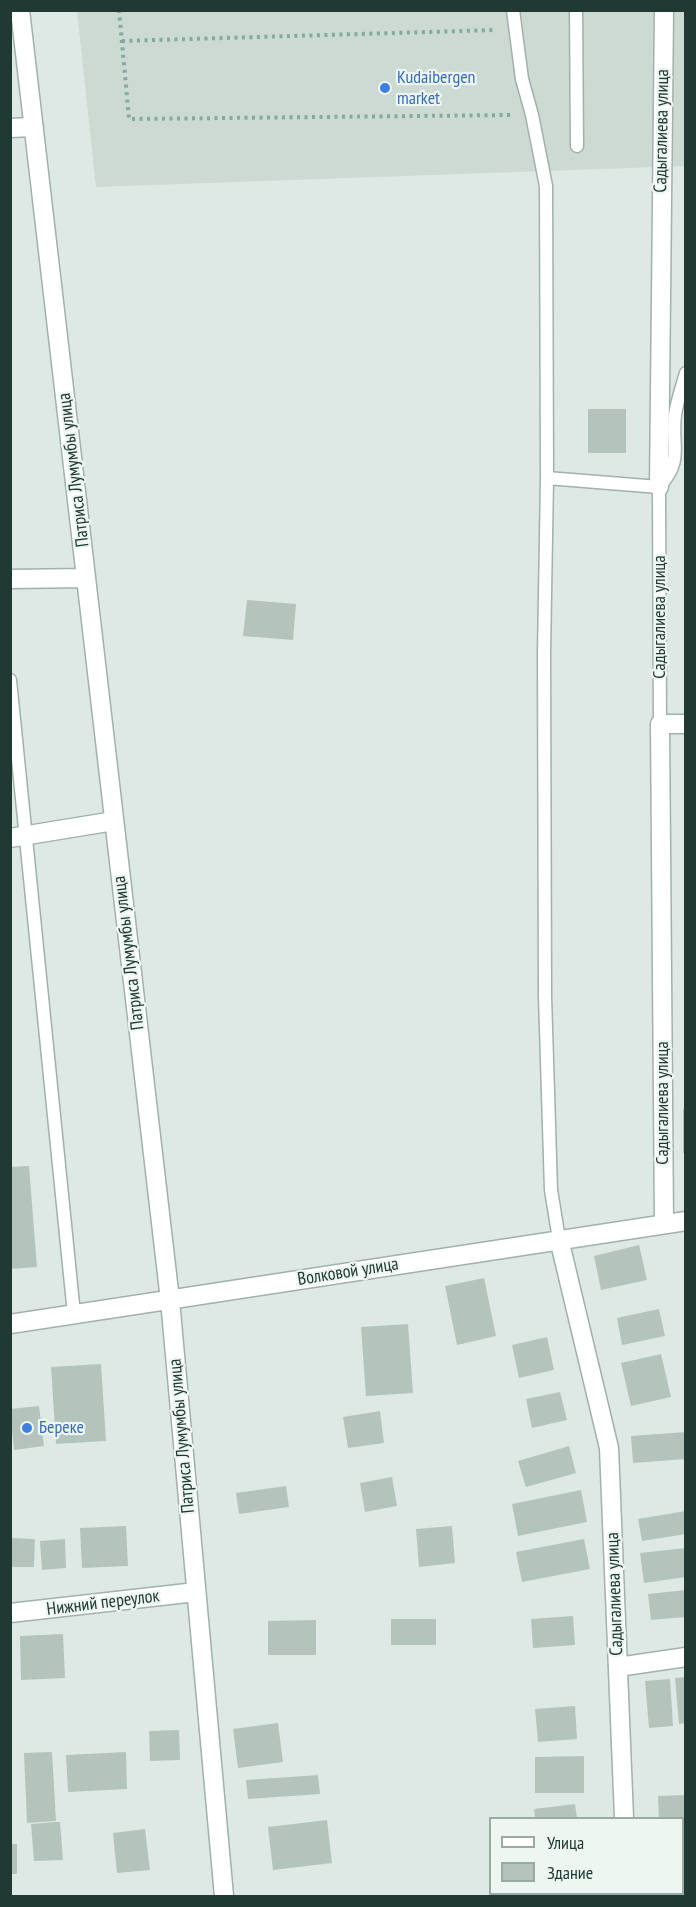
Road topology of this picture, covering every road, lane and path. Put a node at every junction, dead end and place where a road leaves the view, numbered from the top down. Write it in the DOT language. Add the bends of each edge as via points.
graph roads {
  1 [pos="20,10"];
  2 [pos="119,10"];
  3 [pos="513,10"];
  4 [pos="576,10"];
  5 [pos="664,10"];
  6 [pos="514,29"];
  7 [pos="122,41"];
  8 [pos="532,115"];
  9 [pos="34,127"];
  10 [pos="10,128"];
  11 [pos="577,146"];
  12 [pos="686,374"];
  13 [pos="547,477"];
  14 [pos="659,487"];
  15 [pos="86,578"];
  16 [pos="10,579"];
  17 [pos="10,681"];
  18 [pos="660,724"];
  19 [pos="686,724"];
  20 [pos="114,821"];
  21 [pos="18,838"];
  22 [pos="686,1221"];
  23 [pos="664,1224"];
  24 [pos="559,1239"];
  25 [pos="170,1300"];
  26 [pos="74,1314"];
  27 [pos="10,1324"];
  28 [pos="196,1592"];
  29 [pos="10,1613"];
  30 [pos="686,1657"];
  31 [pos="618,1667"];
  32 [pos="624,1817"];
  33 [pos="224,1896"];
  1 -- 9 [label="street, Патриса Лумумбы улица"];
  2 -- 7 [label="path"];
  3 -- 6 [label="lane"];
  4 -- 11 [label="lane"];
  5 -- 14 [label="street, Садыгалиева улица"];
  6 -- 7 [label="path"];
  6 -- 8 [label="lane"];
  7 -- 8 [label="path" via="129,119"];
  8 -- 13 [label="lane" via="546,186"];
  9 -- 10 [label="street"];
  9 -- 15 [label="street, Патриса Лумумбы улица"];
  12 -- 14 [label="lane" via="675,415 675,463"];
  13 -- 14 [label="lane"];
  13 -- 24 [label="lane" via="545,996 551,1190"];
  14 -- 18 [label="lane, Садыгалиева улица"];
  15 -- 16 [label="street"];
  15 -- 20 [label="street, Патриса Лумумбы улица"];
  17 -- 21 [label="lane"];
  18 -- 19 [label="street"];
  18 -- 23 [label="street, Садыгалиева улица"];
  20 -- 21 [label="street"];
  20 -- 25 [label="street, Патриса Лумумбы улица"];
  21 -- 26 [label="lane"];
  22 -- 23 [label="street, Волковой улица"];
  23 -- 24 [label="street, Волковой улица"];
  24 -- 25 [label="street, Волковой улица"];
  24 -- 31 [label="street, Садыгалиева улица" via="609,1448"];
  25 -- 26 [label="street, Волковой улица"];
  25 -- 28 [label="street, Патриса Лумумбы улица"];
  26 -- 27 [label="street, Волковой улица"];
  28 -- 29 [label="street, Нижний переулок"];
  28 -- 33 [label="street, Патриса Лумумбы улица"];
  30 -- 31 [label="street, Садыгалиева улица"];
  31 -- 32 [label="street, Садыгалиева улица"];
}
